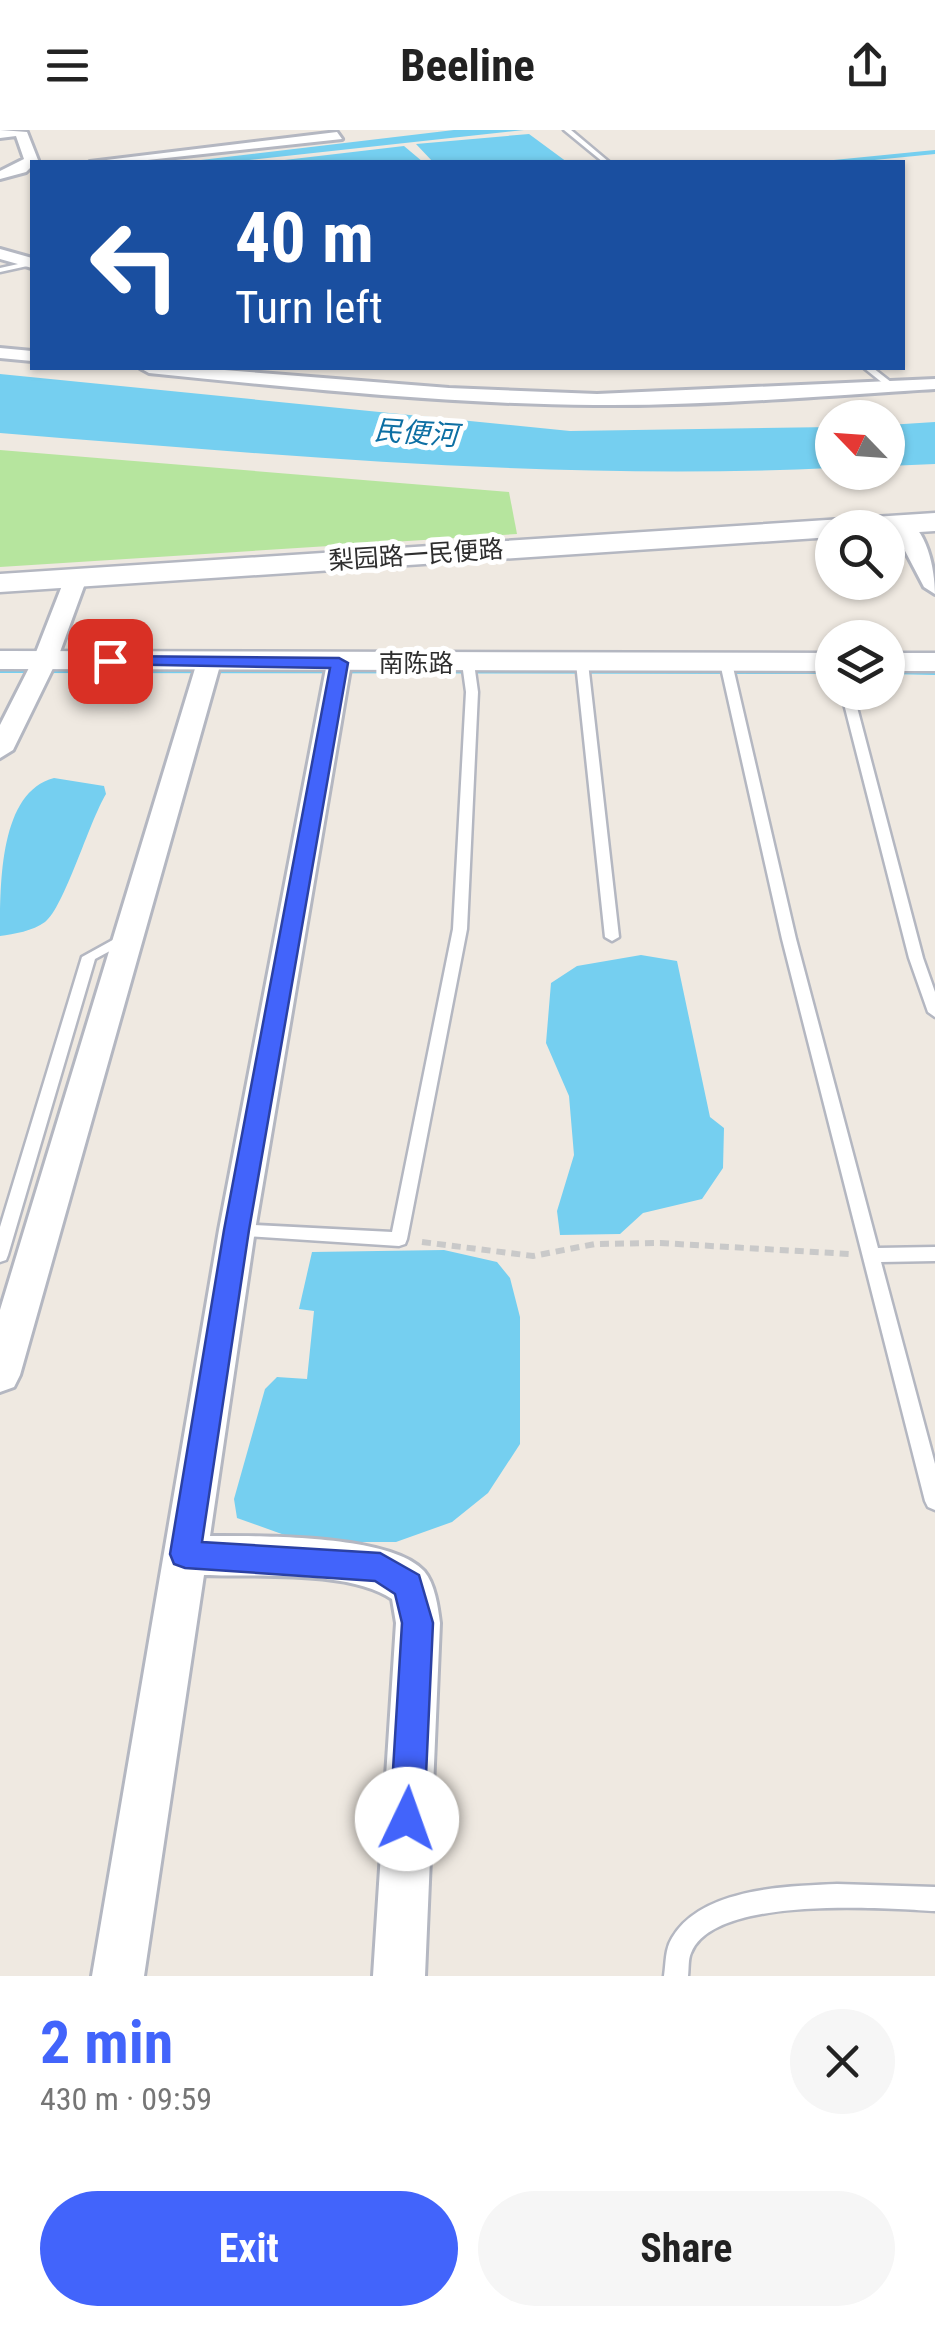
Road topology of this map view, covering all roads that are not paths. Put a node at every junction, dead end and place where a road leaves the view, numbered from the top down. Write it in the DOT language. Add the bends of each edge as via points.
graph roads {
  1 [pos="567,130"];
  2 [pos="0,134"];
  3 [pos="337,136"];
  4 [pos="30,160"];
  5 [pos="115,160"];
  6 [pos="604,160"];
  7 [pos="30,163"];
  8 [pos="0,175"];
  9 [pos="0,254"];
  10 [pos="30,262"];
  11 [pos="30,263"];
  12 [pos="0,270"];
  13 [pos="0,352"];
  14 [pos="30,356"];
  15 [pos="169,370"];
  16 [pos="871,370"];
  17 [pos="935,384"];
  18 [pos="892,386"];
  19 [pos="935,522"];
  20 [pos="905,524"];
  21 [pos="815,529"];
  22 [pos="905,530"];
  23 [pos="76,578"];
  24 [pos="0,584"];
  25 [pos="935,587"];
  26 [pos="0,660"];
  27 [pos="905,662"];
  28 [pos="935,662"];
  29 [pos="815,663"];
  30 [pos="42,667"];
  31 [pos="207,668"];
  32 [pos="338,668"];
  33 [pos="469,668"];
  34 [pos="583,668"];
  35 [pos="728,668"];
  36 [pos="852,710"];
  37 [pos="0,750"];
  38 [pos="130,935"];
  39 [pos="612,937"];
  40 [pos="935,1012"];
  41 [pos="237,1230"];
  42 [pos="935,1254"];
  43 [pos="0,1255"];
  44 [pos="871,1255"];
  45 [pos="0,1375"];
  46 [pos="935,1501"];
  47 [pos="185,1554"];
  48 [pos="935,1900"];
  49 [pos="118,1976"];
  50 [pos="399,1976"];
  51 [pos="676,1976"];
  1 -- 6 [label="lane"];
  2 -- 4 [label="street" via="21,132"];
  3 -- 5 [label="street"];
  7 -- 8 [label="street"];
  9 -- 10 [label="street"];
  11 -- 12 [label="lane"];
  13 -- 14 [label="street"];
  15 -- 18 [label="street" via="552,399"];
  16 -- 18 [label="lane"];
  17 -- 18 [label="street"];
  19 -- 20 [label="main road, 梨园路一民便路"];
  21 -- 23 [label="main road, 梨园路一民便路"];
  22 -- 25 [label="street"];
  23 -- 24 [label="main road, 梨园路一民便路"];
  23 -- 30 [label="street"];
  26 -- 30 [label="street, 南陈路"];
  27 -- 28 [label="street"];
  29 -- 35 [label="street, 南陈路"];
  30 -- 31 [label="street, 南陈路"];
  30 -- 37 [label="street"];
  31 -- 32 [label="street, 南陈路"];
  31 -- 38 [label="street"];
  32 -- 33 [label="street, 南陈路"];
  32 -- 41 [label="street"];
  33 -- 34 [label="street, 南陈路"];
  33 -- 41 [label="lane" via="460,929 399,1239"];
  34 -- 35 [label="street, 南陈路"];
  34 -- 39 [label="lane"];
  35 -- 44 [label="lane"];
  36 -- 40 [label="lane"];
  38 -- 43 [label="lane" via="89,957"];
  38 -- 45 [label="street"];
  41 -- 47 [label="street"];
  42 -- 44 [label="lane"];
  44 -- 46 [label="lane"];
  47 -- 49 [label="street"];
  47 -- 50 [label="street" via="380,1567 408,1585 418,1623"];
  48 -- 51 [label="lane" via="816,1894 708,1917 682,1944"];
}
